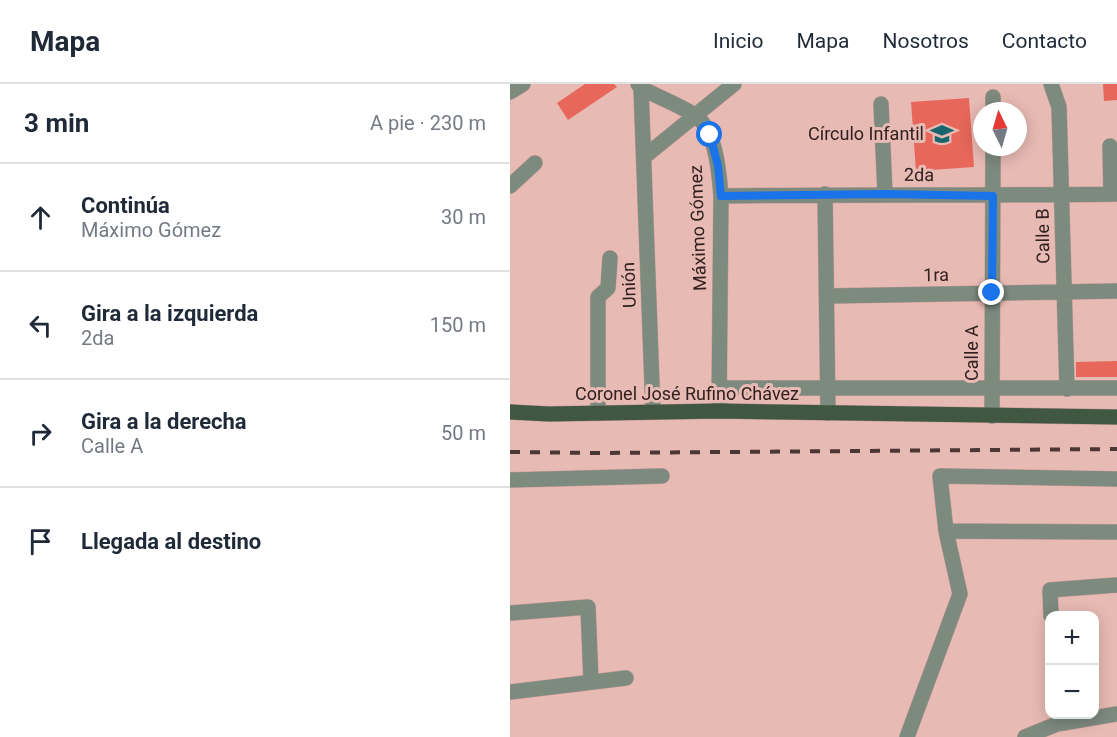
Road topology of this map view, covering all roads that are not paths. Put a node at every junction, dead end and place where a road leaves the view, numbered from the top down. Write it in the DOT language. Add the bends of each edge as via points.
graph roads {
  1 [pos="523,84"];
  2 [pos="734,84"];
  3 [pos="1051,84"];
  4 [pos="640,86"];
  5 [pos="510,92"];
  6 [pos="881,104"];
  7 [pos="695,115"];
  8 [pos="1110,146"];
  9 [pos="993,156"];
  10 [pos="644,157"];
  11 [pos="535,163"];
  12 [pos="510,186"];
  13 [pos="825,194"];
  14 [pos="885,194"];
  15 [pos="1114,194"];
  16 [pos="1062,195"];
  17 [pos="721,196"];
  18 [pos="993,196"];
  19 [pos="610,258"];
  20 [pos="1117,291"];
  21 [pos="1063,292"];
  22 [pos="992,293"];
  23 [pos="828,296"];
  24 [pos="720,388"];
  25 [pos="992,388"];
  26 [pos="1117,388"];
  27 [pos="828,389"];
  28 [pos="1067,389"];
  29 [pos="718,411"];
  30 [pos="510,412"];
  31 [pos="653,412"];
  32 [pos="598,413"];
  33 [pos="828,413"];
  34 [pos="992,416"];
  35 [pos="1117,417"];
  36 [pos="662,476"];
  37 [pos="1117,479"];
  38 [pos="510,480"];
  39 [pos="946,531"];
  40 [pos="1117,532"];
  41 [pos="1117,585"];
  42 [pos="1051,611"];
  43 [pos="510,613"];
  44 [pos="626,678"];
  45 [pos="591,682"];
  46 [pos="510,692"];
  47 [pos="1117,714"];
  48 [pos="1099,716"];
  49 [pos="1057,719"];
  50 [pos="907,737"];
  51 [pos="1025,737"];
  1 -- 5 [label="street"];
  2 -- 7 [label="street"];
  3 -- 16 [label="street, Calle B" via="1059,107"];
  4 -- 7 [label="street"];
  4 -- 10 [label="street, Unión"];
  6 -- 14 [label="street"];
  7 -- 10 [label="street"];
  7 -- 17 [label="street, Máximo Gómez" via="710,135"];
  8 -- 15 [label="street"];
  9 -- 18 [label="street, Calle A"];
  10 -- 31 [label="street, Unión"];
  11 -- 12 [label="street"];
  13 -- 14 [label="street, 2da"];
  13 -- 17 [label="street, 2da"];
  13 -- 23 [label="street"];
  14 -- 18 [label="street, 2da"];
  15 -- 16 [label="street, 2da"];
  16 -- 18 [label="street, 2da"];
  16 -- 21 [label="street, Calle B"];
  17 -- 24 [label="street, Máximo Gómez"];
  18 -- 22 [label="street, Calle A"];
  19 -- 32 [label="street" via="608,288 598,297"];
  20 -- 21 [label="street, 1ra"];
  21 -- 22 [label="street, 1ra"];
  21 -- 28 [label="street, Calle B"];
  22 -- 23 [label="street, 1ra"];
  22 -- 25 [label="street, Calle A"];
  23 -- 27 [label="street"];
  24 -- 27 [label="street"];
  24 -- 29 [label="street, Máximo Gómez"];
  25 -- 27 [label="street"];
  25 -- 28 [label="street"];
  25 -- 34 [label="street, Calle A"];
  26 -- 28 [label="street"];
  27 -- 33 [label="street"];
  29 -- 31 [label="main road, Coronel José Rufino Chávez"];
  29 -- 33 [label="main road, Coronel José Rufino Chávez"];
  30 -- 32 [label="main road, Coronel José Rufino Chávez"];
  31 -- 32 [label="main road, Coronel José Rufino Chávez"];
  33 -- 34 [label="main road, Coronel José Rufino Chávez"];
  34 -- 35 [label="main road, Coronel José Rufino Chávez"];
  36 -- 38 [label="street"];
  37 -- 39 [label="street" via="940,476"];
  39 -- 40 [label="street"];
  39 -- 50 [label="street" via="960,594"];
  41 -- 42 [label="street" via="1050,590"];
  43 -- 45 [label="street" via="588,607"];
  44 -- 45 [label="street"];
  45 -- 46 [label="street"];
  47 -- 48 [label="street"];
  49 -- 51 [label="street"];
}
